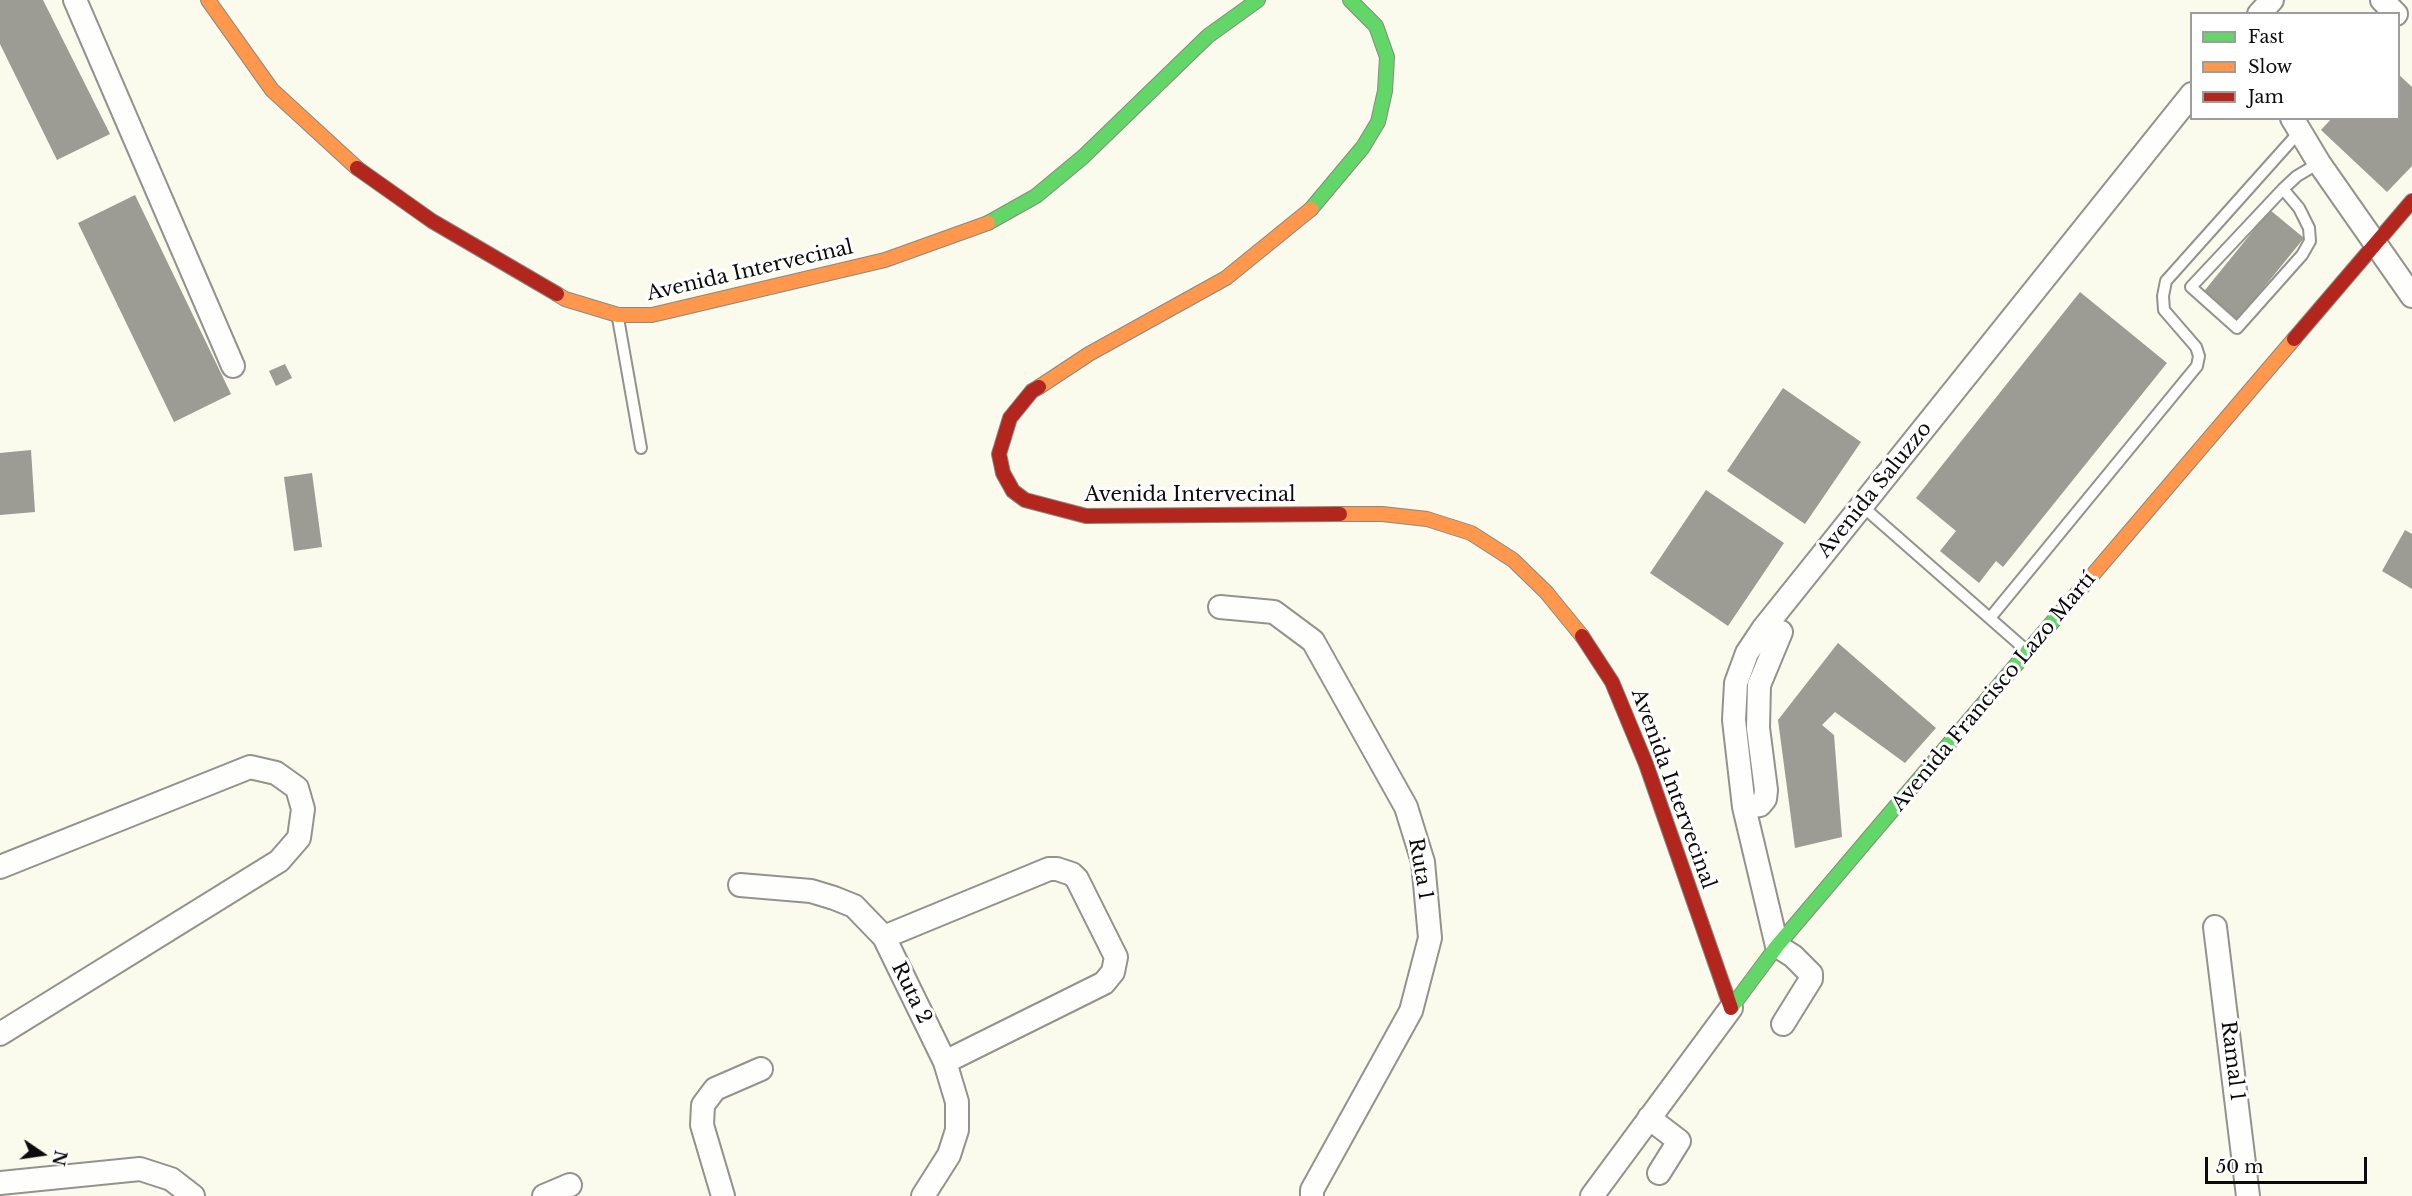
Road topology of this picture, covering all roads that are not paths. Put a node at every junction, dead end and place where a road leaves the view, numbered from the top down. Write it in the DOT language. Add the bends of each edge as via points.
graph roads {
  1 [pos="75,0"];
  2 [pos="208,0"];
  3 [pos="1258,0"];
  4 [pos="1350,0"];
  5 [pos="2272,0"];
  6 [pos="2261,12"];
  7 [pos="2400,18"];
  8 [pos="2412,28"];
  9 [pos="2190,96"];
  10 [pos="2296,125"];
  11 [pos="2319,163"];
  12 [pos="2283,189"];
  13 [pos="2412,201"];
  14 [pos="2375,245"];
  15 [pos="2412,296"];
  16 [pos="618,315"];
  17 [pos="233,366"];
  18 [pos="641,448"];
  19 [pos="1862,506"];
  20 [pos="1220,607"];
  21 [pos="1990,618"];
  22 [pos="1781,632"];
  23 [pos="2028,652"];
  24 [pos="1744,807"];
  25 [pos="0,867"];
  26 [pos="740,885"];
  27 [pos="2215,927"];
  28 [pos="884,937"];
  29 [pos="1778,946"];
  30 [pos="1731,1008"];
  31 [pos="1783,1024"];
  32 [pos="0,1034"];
  33 [pos="945,1062"];
  34 [pos="761,1068"];
  35 [pos="1649,1118"];
  36 [pos="1659,1173"];
  37 [pos="0,1183"];
  38 [pos="570,1185"];
  39 [pos="193,1196"];
  40 [pos="544,1196"];
  41 [pos="723,1196"];
  42 [pos="923,1196"];
  43 [pos="1312,1196"];
  44 [pos="1592,1196"];
  45 [pos="2248,1196"];
  1 -- 17 [label="street"];
  2 -- 16 [label="main road, Avenida Intervecinal" via="272,90 357,168 432,221 565,299"];
  3 -- 16 [label="main road, Avenida Intervecinal" via="1208,36 1060,177 1036,196 981,227 885,260 691,307 652,315"];
  4 -- 30 [label="main road, Avenida Intervecinal" via="1376,26 1387,57 1378,122 1363,147 1314,206 1227,278 1089,354 1032,392 1010,418 999,454 1004,474 1013,491 1025,500 1086,516 1382,514 1427,519 1471,533 1513,560 1577,628 1612,682 1646,764"];
  5 -- 6 [label="street"];
  7 -- 8 [label="street"];
  9 -- 19 [label="street, Avenida Saluzzo"];
  10 -- 11 [label="street"];
  10 -- 21 [label="lane" via="2166,282 2164,310 2196,347 2197,366"];
  11 -- 12 [label="lane"];
  11 -- 14 [label="street"];
  12 -- 12 [label="lane" via="2191,287 2237,328 2310,241 2309,228 2299,208"];
  13 -- 14 [label="main road, Avenida Francisco Lazo Martí"];
  14 -- 15 [label="street"];
  14 -- 23 [label="main road, Avenida Francisco Lazo Martí"];
  16 -- 18 [label="lane"];
  19 -- 21 [label="lane"];
  19 -- 24 [label="street, Avenida Saluzzo" via="1763,629 1743,663 1736,683 1734,720"];
  20 -- 43 [label="street, Ruta 1" via="1274,612 1313,641 1406,807 1422,862 1430,938 1411,1011"];
  21 -- 23 [label="lane"];
  22 -- 24 [label="street" via="1759,685 1758,728 1765,799 1760,805"];
  23 -- 29 [label="main road, Avenida Francisco Lazo Martí"];
  24 -- 29 [label="street, Avenida Saluzzo"];
  25 -- 32 [label="street" via="250,767 276,773 297,788 303,808 299,838 279,861"];
  26 -- 28 [label="street, Ruta 2" via="811,891 834,898 854,906"];
  27 -- 45 [label="street, Ramal 1"];
  28 -- 33 [label="street, Ruta 2"];
  28 -- 33 [label="street" via="1049,868 1077,879 1116,957 1113,972 1104,983"];
  29 -- 30 [label="main road, Avenida Francisco Lazo Martí"];
  29 -- 31 [label="street" via="1812,974"];
  30 -- 35 [label="street, Avenida Francisco Lazo Martí"];
  33 -- 42 [label="street, Ruta 2" via="957,1102 957,1130 949,1155"];
  34 -- 41 [label="street" via="715,1089 703,1105 702,1125"];
  35 -- 36 [label="street" via="1679,1141"];
  35 -- 44 [label="street, Avenida Francisco Lazo Martí"];
  37 -- 39 [label="street" via="140,1169 171,1179"];
  38 -- 40 [label="street"];
}
